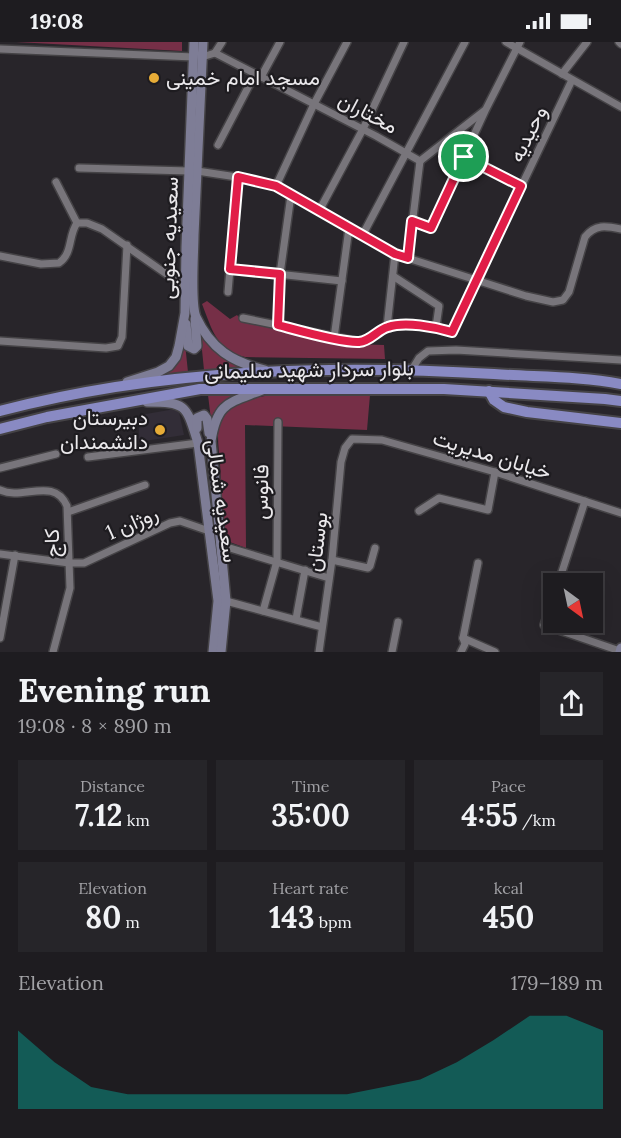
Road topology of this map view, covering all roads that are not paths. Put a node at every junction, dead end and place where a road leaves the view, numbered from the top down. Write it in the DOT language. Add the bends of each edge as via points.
graph roads {
  1 [pos="194,42"];
  2 [pos="203,42"];
  3 [pos="222,42"];
  4 [pos="280,42"];
  5 [pos="347,42"];
  6 [pos="404,42"];
  7 [pos="465,42"];
  8 [pos="506,42"];
  9 [pos="587,42"];
  10 [pos="518,44"];
  11 [pos="0,49"];
  12 [pos="215,53"];
  13 [pos="198,57"];
  14 [pos="562,74"];
  15 [pos="258,75"];
  16 [pos="572,80"];
  17 [pos="314,104"];
  18 [pos="621,107"];
  19 [pos="485,111"];
  20 [pos="363,129"];
  21 [pos="218,145"];
  22 [pos="407,153"];
  23 [pos="464,157"];
  24 [pos="420,161"];
  25 [pos="79,168"];
  26 [pos="193,171"];
  27 [pos="238,177"];
  28 [pos="56,182"];
  29 [pos="276,186"];
  30 [pos="521,186"];
  31 [pos="291,195"];
  32 [pos="319,211"];
  33 [pos="412,221"];
  34 [pos="77,224"];
  35 [pos="349,228"];
  36 [pos="621,230"];
  37 [pos="362,236"];
  38 [pos="127,245"];
  39 [pos="395,254"];
  40 [pos="0,256"];
  41 [pos="408,258"];
  42 [pos="230,269"];
  43 [pos="280,274"];
  44 [pos="393,276"];
  45 [pos="477,280"];
  46 [pos="342,281"];
  47 [pos="184,287"];
  48 [pos="228,292"];
  49 [pos="190,314"];
  50 [pos="243,318"];
  51 [pos="278,325"];
  52 [pos="387,327"];
  53 [pos="436,327"];
  54 [pos="334,338"];
  55 [pos="0,341"];
  56 [pos="621,360"];
  57 [pos="271,371"];
  58 [pos="411,371"];
  59 [pos="545,378"];
  60 [pos="580,380"];
  61 [pos="621,384"];
  62 [pos="268,388"];
  63 [pos="108,389"];
  64 [pos="489,392"];
  65 [pos="545,395"];
  66 [pos="585,397"];
  67 [pos="135,402"];
  68 [pos="621,402"];
  69 [pos="0,411"];
  70 [pos="278,422"];
  71 [pos="621,423"];
  72 [pos="0,429"];
  73 [pos="352,439"];
  74 [pos="211,441"];
  75 [pos="198,443"];
  76 [pos="56,454"];
  77 [pos="88,457"];
  78 [pos="0,468"];
  79 [pos="495,472"];
  80 [pos="145,485"];
  81 [pos="0,490"];
  82 [pos="585,501"];
  83 [pos="419,511"];
  84 [pos="68,512"];
  85 [pos="621,513"];
  86 [pos="209,531"];
  87 [pos="220,545"];
  88 [pos="375,548"];
  89 [pos="0,554"];
  90 [pos="15,555"];
  91 [pos="332,560"];
  92 [pos="277,561"];
  93 [pos="69,563"];
  94 [pos="478,563"];
  95 [pos="305,570"];
  96 [pos="562,573"];
  97 [pos="329,578"];
  98 [pos="226,601"];
  99 [pos="263,611"];
  100 [pos="296,619"];
  101 [pos="398,622"];
  102 [pos="322,627"];
  103 [pos="567,633"];
  104 [pos="0,638"];
  105 [pos="463,638"];
  106 [pos="620,651"];
  107 [pos="53,652"];
  108 [pos="213,652"];
  109 [pos="221,652"];
  110 [pos="319,652"];
  111 [pos="392,652"];
  112 [pos="461,652"];
  113 [pos="495,652"];
  1 -- 13 [label="main road, سعیدیه جنوبی"];
  2 -- 13 [label="main road, سعیدیه جنوبی"];
  3 -- 12 [label="street"];
  4 -- 15 [label="street"];
  5 -- 17 [label="street"];
  6 -- 20 [label="street"];
  7 -- 22 [label="street"];
  8 -- 10 [label="street"];
  9 -- 14 [label="street"];
  10 -- 14 [label="street"];
  10 -- 19 [label="street"];
  11 -- 13 [label="street"];
  12 -- 13 [label="street"];
  12 -- 15 [label="street, مختاران"];
  13 -- 26 [label="main road, سعیدیه جنوبی"];
  14 -- 16 [label="street"];
  15 -- 17 [label="street, مختاران"];
  15 -- 21 [label="street"];
  16 -- 18 [label="street"];
  16 -- 30 [label="street, وحیدیه"];
  17 -- 20 [label="street, مختاران"];
  17 -- 29 [label="street"];
  19 -- 23 [label="street"];
  19 -- 24 [label="street"];
  20 -- 22 [label="street, مختاران"];
  20 -- 32 [label="street"];
  22 -- 24 [label="street, مختاران"];
  22 -- 37 [label="street"];
  23 -- 30 [label="street"];
  23 -- 33 [label="street" via="431,228"];
  24 -- 33 [label="street"];
  25 -- 26 [label="street"];
  26 -- 27 [label="street"];
  26 -- 47 [label="main road, سعیدیه جنوبی"];
  26 -- 49 [label="main road, سعیدیه جنوبی"];
  27 -- 29 [label="street"];
  27 -- 42 [label="street"];
  28 -- 34 [label="street"];
  29 -- 31 [label="street"];
  30 -- 45 [label="street, وحیدیه"];
  31 -- 32 [label="street"];
  31 -- 43 [label="street"];
  32 -- 35 [label="street"];
  33 -- 41 [label="street"];
  34 -- 38 [label="street" via="97,226"];
  34 -- 40 [label="street" via="67,255 59,263 41,264"];
  35 -- 37 [label="street"];
  35 -- 46 [label="street"];
  36 -- 45 [label="street" via="602,226 585,237 569,292 563,300 553,302 526,296"];
  37 -- 39 [label="street"];
  38 -- 47 [label="street"];
  38 -- 55 [label="street" via="122,337 115,348"];
  39 -- 41 [label="street"];
  39 -- 44 [label="street"];
  41 -- 45 [label="street"];
  42 -- 43 [label="street"];
  42 -- 48 [label="street"];
  43 -- 46 [label="street"];
  43 -- 51 [label="street"];
  44 -- 52 [label="street"];
  44 -- 53 [label="street" via="439,306"];
  45 -- 53 [label="street, وحیدیه" via="452,332"];
  46 -- 54 [label="street"];
  47 -- 49 [label="main road, سعیدیه جنوبی"];
  49 -- 57 [label="main road, سعیدیه جنوبی" via="229,357"];
  49 -- 63 [label="main road, سعیدیه جنوبی" via="176,357 169,366"];
  50 -- 51 [label="street"];
  51 -- 54 [label="street"];
  52 -- 53 [label="street"];
  52 -- 54 [label="street" via="361,342"];
  56 -- 58 [label="street" via="428,351"];
  57 -- 58 [label="highway, بلوار سردار شهید سلیمانی"];
  57 -- 63 [label="highway, بلوار سردار شهید سلیمانی" via="197,376"];
  58 -- 59 [label="highway, بلوار سردار شهید سلیمانی"];
  59 -- 60 [label="highway, بلوار سردار شهید سلیمانی"];
  59 -- 65 [label="highway" via="550,386"];
  60 -- 61 [label="highway, بلوار سردار شهید سلیمانی"];
  60 -- 66 [label="highway" via="576,385"];
  62 -- 64 [label="highway, بلوار سردار شهید سلیمانی"];
  62 -- 67 [label="highway, بلوار سردار شهید سلیمانی" via="200,389"];
  62 -- 74 [label="main road, سعیدیه شمالی" via="222,408 215,418"];
  63 -- 69 [label="highway, بلوار سردار شهید سلیمانی"];
  64 -- 65 [label="highway, بلوار سردار شهید سلیمانی"];
  64 -- 71 [label="highway" via="504,407"];
  65 -- 66 [label="highway, بلوار سردار شهید سلیمانی"];
  66 -- 68 [label="highway, بلوار سردار شهید سلیمانی"];
  67 -- 72 [label="highway, بلوار سردار شهید سلیمانی"];
  67 -- 75 [label="main road, سعیدیه شمالی" via="170,402 185,408"];
  70 -- 92 [label="street, فانوس"];
  73 -- 79 [label="street, خیابان مدیریت" via="382,440"];
  73 -- 91 [label="street, بوستان" via="341,462"];
  74 -- 75 [label="main road" via="207,419 202,415 197,419"];
  74 -- 87 [label="main road, سعیدیه شمالی"];
  75 -- 77 [label="street"];
  75 -- 86 [label="main road, سعیدیه شمالی"];
  76 -- 78 [label="street"];
  79 -- 82 [label="street, خیابان مدیریت"];
  79 -- 83 [label="street" via="488,510 439,498"];
  80 -- 84 [label="street"];
  81 -- 84 [label="street, کاج" via="54,491 64,498"];
  82 -- 85 [label="street, خیابان مدیریت"];
  82 -- 96 [label="street"];
  84 -- 93 [label="street, کاج"];
  86 -- 93 [label="street, روژان 1" via="180,521 170,523 84,563"];
  86 -- 108 [label="main road, سعیدیه شمالی" via="218,601"];
  87 -- 92 [label="street"];
  87 -- 98 [label="main road, سعیدیه شمالی"];
  88 -- 91 [label="street" via="368,568"];
  89 -- 90 [label="street"];
  90 -- 93 [label="street"];
  90 -- 104 [label="street"];
  91 -- 97 [label="street, بوستان"];
  92 -- 95 [label="street"];
  92 -- 99 [label="street, فانوس"];
  93 -- 107 [label="street, کاج" via="70,588"];
  94 -- 105 [label="street"];
  95 -- 97 [label="street"];
  95 -- 100 [label="street"];
  97 -- 102 [label="street, بوستان"];
  98 -- 99 [label="street"];
  98 -- 109 [label="main road, سعیدیه شمالی"];
  99 -- 100 [label="street"];
  100 -- 102 [label="street"];
  101 -- 111 [label="street"];
  102 -- 110 [label="street, بوستان"];
  103 -- 106 [label="street"];
  105 -- 112 [label="street"];
  105 -- 113 [label="street"];
}
